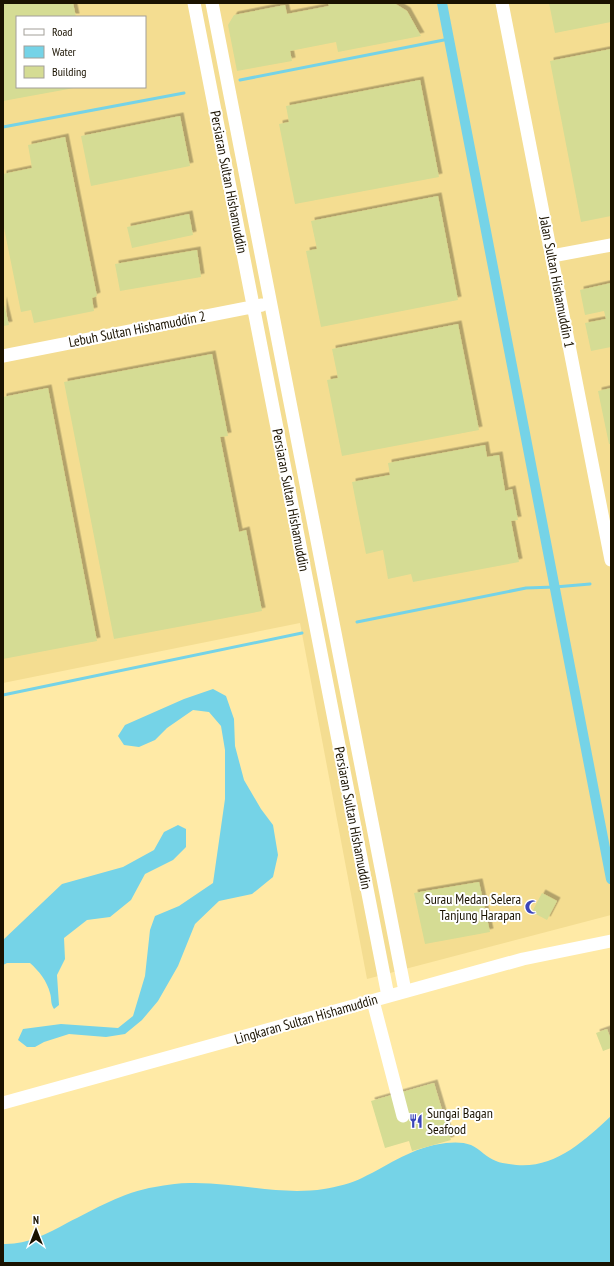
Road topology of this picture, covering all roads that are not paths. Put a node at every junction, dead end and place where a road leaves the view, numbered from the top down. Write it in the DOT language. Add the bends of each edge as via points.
graph roads {
  1 [pos="194,3"];
  2 [pos="212,3"];
  3 [pos="502,3"];
  4 [pos="611,245"];
  5 [pos="552,256"];
  6 [pos="270,303"];
  7 [pos="254,306"];
  8 [pos="3,356"];
  9 [pos="611,560"];
  10 [pos="366,792"];
  11 [pos="349,796"];
  12 [pos="611,942"];
  13 [pos="405,991"];
  14 [pos="388,996"];
  15 [pos="373,1001"];
  16 [pos="3,1103"];
  17 [pos="402,1116"];
  1 -- 7 [label="street, Persiaran Sultan Hishamuddin"];
  2 -- 6 [label="street, Persiaran Sultan Hishamuddin"];
  3 -- 5 [label="street, Jalan Sultan Hishamuddin 1"];
  4 -- 5 [label="street"];
  5 -- 9 [label="street, Jalan Sultan Hishamuddin 1"];
  6 -- 7 [label="street, Lebuh Sultan Hishamuddin 2"];
  6 -- 10 [label="street, Persiaran Sultan Hishamuddin"];
  7 -- 8 [label="street, Lebuh Sultan Hishamuddin 2"];
  7 -- 11 [label="street, Persiaran Sultan Hishamuddin"];
  10 -- 11 [label="street"];
  10 -- 13 [label="street, Persiaran Sultan Hishamuddin"];
  11 -- 14 [label="street, Persiaran Sultan Hishamuddin"];
  12 -- 13 [label="street, Lingkaran Sultan Hishamuddin" via="523,959"];
  13 -- 14 [label="street, Lingkaran Sultan Hishamuddin"];
  14 -- 15 [label="street, Lingkaran Sultan Hishamuddin"];
  15 -- 16 [label="street, Lingkaran Sultan Hishamuddin"];
  15 -- 17 [label="street"];
}
